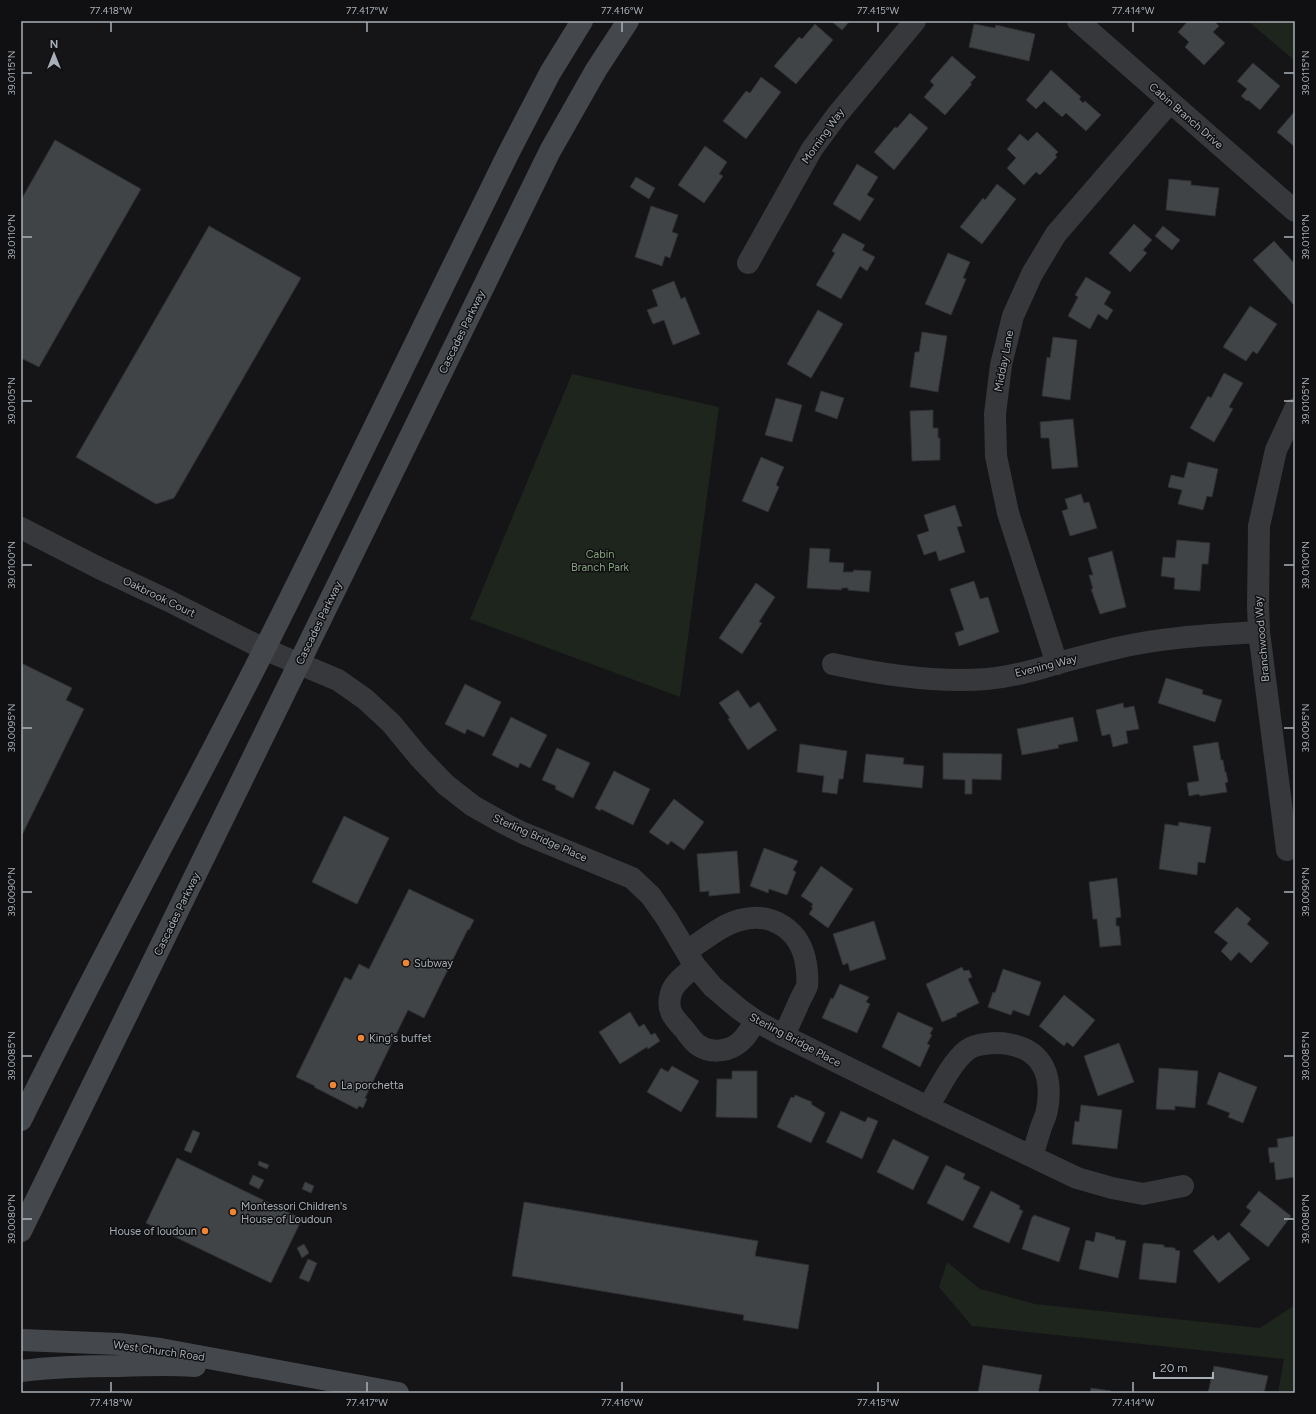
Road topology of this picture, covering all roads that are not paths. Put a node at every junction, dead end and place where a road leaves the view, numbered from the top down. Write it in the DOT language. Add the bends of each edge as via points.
graph roads {
  1 [pos="582,21"];
  2 [pos="628,21"];
  3 [pos="915,21"];
  4 [pos="1078,21"];
  5 [pos="1170,102"];
  6 [pos="1295,211"];
  7 [pos="748,263"];
  8 [pos="1295,409"];
  9 [pos="21,528"];
  10 [pos="1259,632"];
  11 [pos="264,649"];
  12 [pos="298,664"];
  13 [pos="833,664"];
  14 [pos="1057,664"];
  15 [pos="1287,850"];
  16 [pos="691,959"];
  17 [pos="756,1021"];
  18 [pos="784,1036"];
  19 [pos="928,1107"];
  20 [pos="21,1120"];
  21 [pos="1032,1156"];
  22 [pos="1183,1186"];
  23 [pos="21,1231"];
  24 [pos="21,1340"];
  25 [pos="21,1371"];
  26 [pos="296,1374"];
  27 [pos="398,1393"];
  1 -- 11 [label="main road" via="550,74 509,152"];
  2 -- 12 [label="main road, Cascades Parkway" via="596,70 550,151"];
  3 -- 7 [label="street, Morning Way" via="812,149"];
  4 -- 5 [label="street, Cabin Branch Drive"];
  5 -- 6 [label="street, Cabin Branch Drive"];
  5 -- 14 [label="street, Midday Lane" via="1056,234 1032,274 1013,316 1001,364 995,414 996,456 1008,513"];
  8 -- 10 [label="street, Branchwood Way" via="1276,450 1259,526"];
  9 -- 11 [label="street, Oakbrook Court"];
  10 -- 14 [label="street, Evening Way" via="1162,640 1118,648"];
  10 -- 15 [label="street, Branchwood Way"];
  11 -- 12 [label="street, Oakbrook Court"];
  11 -- 20 [label="main road" via="63,1033"];
  12 -- 16 [label="street, Sterling Bridge Place" via="338,680 365,699 419,757 472,806 523,833 632,878 651,896"];
  12 -- 23 [label="main road, Cascades Parkway"];
  13 -- 14 [label="street, Evening Way" via="874,673 951,680 988,679"];
  16 -- 17 [label="street, Sterling Bridge Place" via="713,987"];
  16 -- 17 [label="street" via="671,993 670,1004 672,1015 698,1045 711,1050 724,1050 741,1042"];
  16 -- 18 [label="street" via="723,927 739,920 758,916 789,929 799,941 804,953 807,986"];
  17 -- 18 [label="street, Sterling Bridge Place"];
  18 -- 19 [label="street, Sterling Bridge Place"];
  19 -- 21 [label="street, Sterling Bridge Place"];
  19 -- 21 [label="street" via="958,1058 969,1048 995,1042 1021,1047 1034,1054 1044,1067 1049,1099"];
  21 -- 22 [label="street, Sterling Bridge Place" via="1077,1178 1112,1188 1143,1194"];
  24 -- 26 [label="main road, West Church Road" via="119,1344 160,1349"];
  25 -- 26 [label="main road, West Church Road" via="176,1365"];
  26 -- 27 [label="main road, West Church Road"];
}
